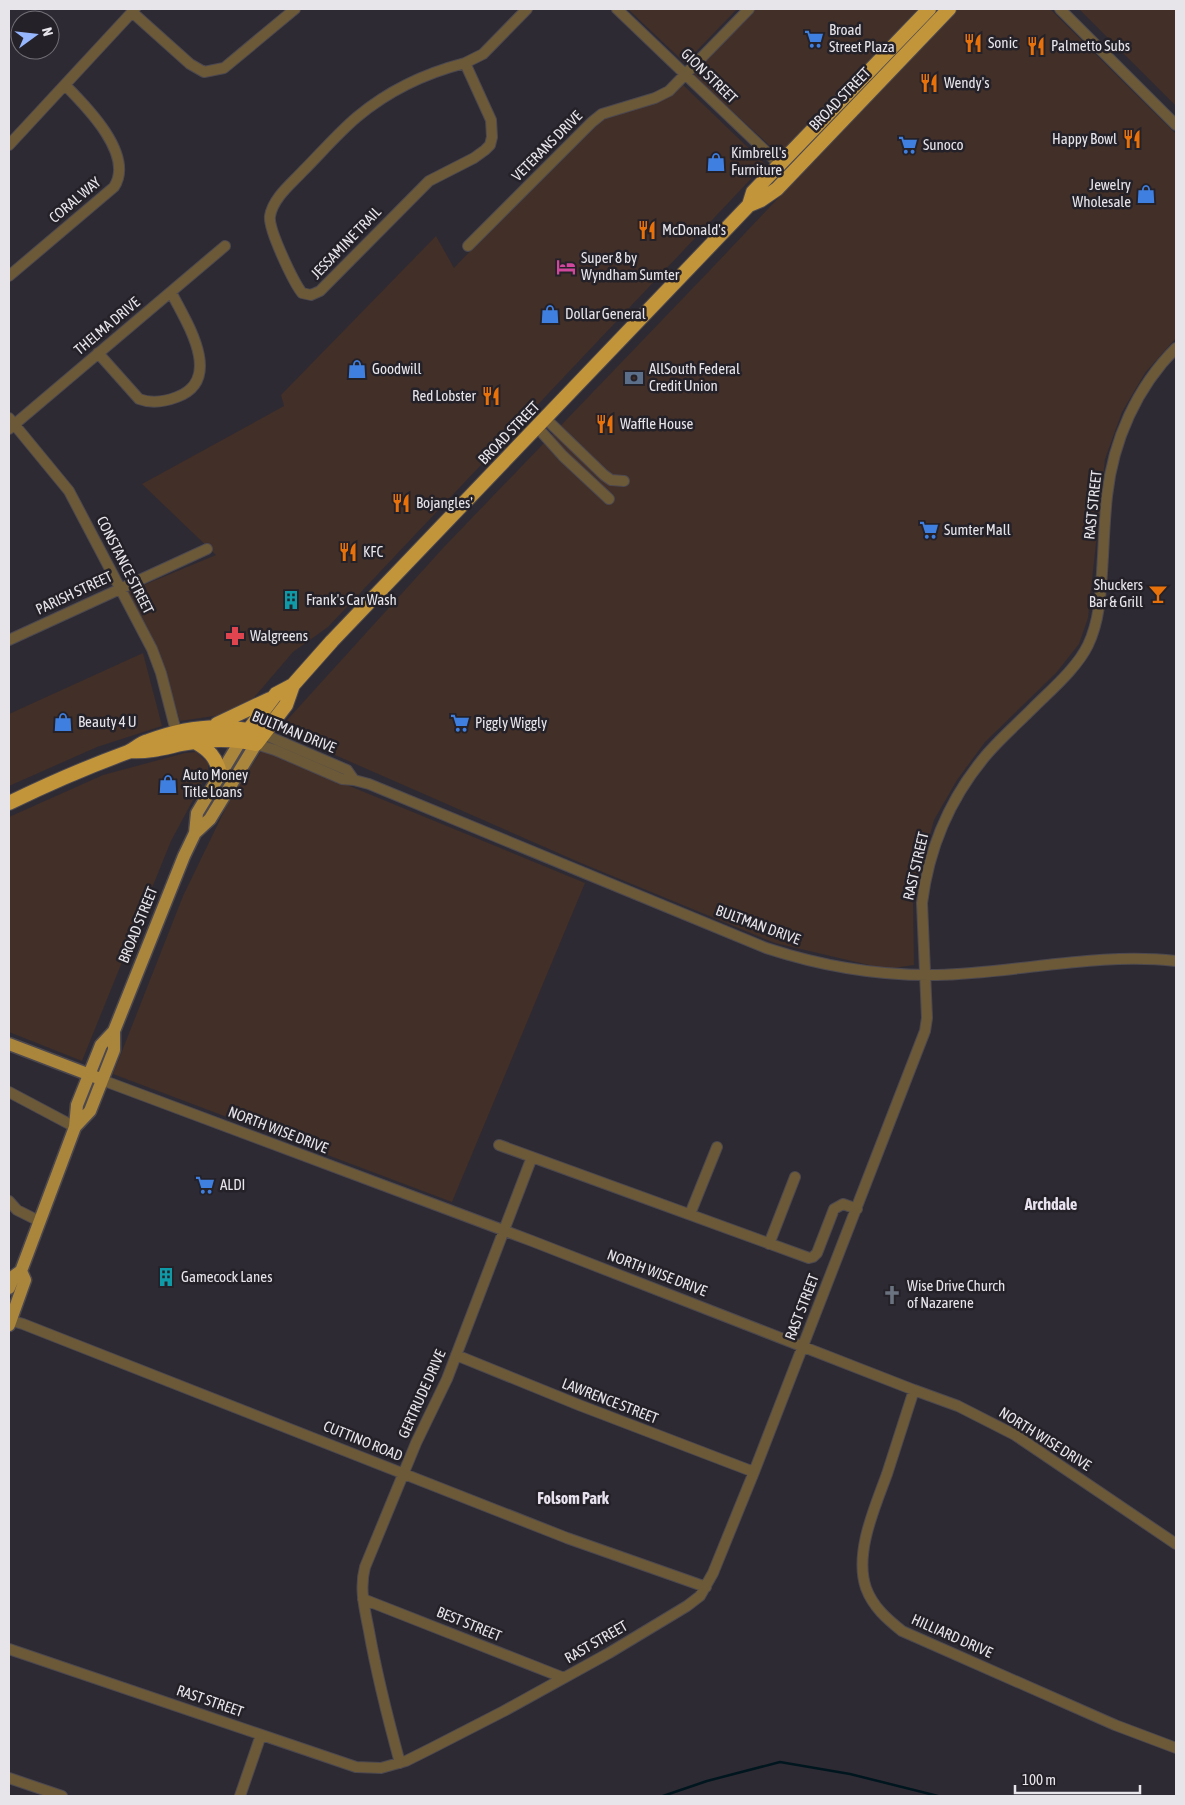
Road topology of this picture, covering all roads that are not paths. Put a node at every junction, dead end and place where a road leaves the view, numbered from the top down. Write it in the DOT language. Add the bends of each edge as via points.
graph roads {
  1 [pos="295,9"];
  2 [pos="526,9"];
  3 [pos="617,9"];
  4 [pos="749,9"];
  5 [pos="929,9"];
  6 [pos="949,9"];
  7 [pos="1060,9"];
  8 [pos="134,10"];
  9 [pos="465,63"];
  10 [pos="686,75"];
  11 [pos="65,85"];
  12 [pos="1176,125"];
  13 [pos="9,145"];
  14 [pos="780,165"];
  15 [pos="749,205"];
  16 [pos="225,246"];
  17 [pos="468,246"];
  18 [pos="9,276"];
  19 [pos="172,292"];
  20 [pos="1176,348"];
  21 [pos="98,353"];
  22 [pos="541,423"];
  23 [pos="11,424"];
  24 [pos="624,482"];
  25 [pos="609,499"];
  26 [pos="207,549"];
  27 [pos="120,588"];
  28 [pos="9,640"];
  29 [pos="293,685"];
  30 [pos="273,698"];
  31 [pos="210,726"];
  32 [pos="245,735"];
  33 [pos="178,739"];
  34 [pos="260,739"];
  35 [pos="195,742"];
  36 [pos="220,773"];
  37 [pos="9,803"];
  38 [pos="195,833"];
  39 [pos="1176,961"];
  40 [pos="924,975"];
  41 [pos="114,1031"];
  42 [pos="9,1044"];
  43 [pos="89,1075"];
  44 [pos="102,1080"];
  45 [pos="9,1092"];
  46 [pos="75,1127"];
  47 [pos="499,1145"];
  48 [pos="716,1147"];
  49 [pos="532,1157"];
  50 [pos="796,1177"];
  51 [pos="9,1201"];
  52 [pos="857,1209"];
  53 [pos="690,1214"];
  54 [pos="39,1221"];
  55 [pos="504,1230"];
  56 [pos="769,1244"];
  57 [pos="21,1271"];
  58 [pos="9,1288"];
  59 [pos="9,1322"];
  60 [pos="803,1346"];
  61 [pos="456,1355"];
  62 [pos="914,1390"];
  63 [pos="754,1472"];
  64 [pos="403,1473"];
  65 [pos="1176,1544"];
  66 [pos="706,1587"];
  67 [pos="363,1599"];
  68 [pos="9,1649"];
  69 [pos="564,1678"];
  70 [pos="260,1734"];
  71 [pos="1176,1748"];
  72 [pos="400,1763"];
  73 [pos="9,1778"];
  74 [pos="62,1796"];
  75 [pos="240,1796"];
  1 -- 8 [label="street" via="224,68 212,72 204,72 190,64"];
  2 -- 9 [label="street, JESSAMINE TRAIL" via="483,54"];
  3 -- 10 [label="street, GION STREET"];
  4 -- 10 [label="street, VETERANS DRIVE"];
  5 -- 14 [label="highway, BROAD STREET"];
  6 -- 15 [label="highway, BROAD STREET" via="776,189"];
  7 -- 12 [label="street"];
  8 -- 11 [label="street"];
  9 -- 9 [label="street, JESSAMINE TRAIL" via="437,70 408,84 358,116 282,193 273,206 269,224 302,293 311,295 320,291 429,181 474,158 490,145 491,120"];
  10 -- 14 [label="street, GION STREET"];
  10 -- 17 [label="street, VETERANS DRIVE" via="656,98 602,114"];
  11 -- 13 [label="street"];
  11 -- 18 [label="street, CORAL WAY" via="93,114 108,137 119,166 118,180 114,187"];
  14 -- 15 [label="highway, BROAD STREET" via="753,192"];
  15 -- 22 [label="highway, BROAD STREET"];
  16 -- 19 [label="street, THELMA DRIVE"];
  19 -- 21 [label="street, THELMA DRIVE"];
  19 -- 21 [label="street" via="198,346 201,366 181,396 155,402 139,399"];
  20 -- 40 [label="street, RAST STREET" via="1143,389 1124,425 1115,455 1107,496 1098,609 1087,647 1060,681 988,752 959,794 939,831 922,903"];
  21 -- 23 [label="street, THELMA DRIVE"];
  22 -- 24 [label="street" via="611,480"];
  22 -- 25 [label="street" via="563,456"];
  22 -- 29 [label="highway, BROAD STREET"];
  23 -- 27 [label="street, CONSTANCE STREET" via="69,491"];
  26 -- 27 [label="street, PARISH STREET"];
  27 -- 28 [label="street, PARISH STREET"];
  27 -- 33 [label="street, CONSTANCE STREET" via="155,656"];
  29 -- 30 [label="highway, BROAD STREET"];
  29 -- 34 [label="highway, BROAD STREET" via="286,704"];
  30 -- 31 [label="highway"];
  30 -- 32 [label="highway, BROAD STREET"];
  31 -- 32 [label="highway, BULTMAN DRIVE" via="229,726"];
  31 -- 33 [label="highway, BULTMAN DRIVE"];
  32 -- 34 [label="highway, BULTMAN DRIVE"];
  32 -- 35 [label="highway, BULTMAN DRIVE"];
  32 -- 36 [label="main road, BROAD STREET"];
  33 -- 35 [label="highway, BULTMAN DRIVE"];
  33 -- 37 [label="highway, BULTMAN DRIVE" via="149,752 131,751"];
  34 -- 38 [label="main road, BROAD STREET" via="210,819"];
  34 -- 40 [label="street, BULTMAN DRIVE" via="347,770 354,780 766,948 829,966"];
  35 -- 36 [label="highway" via="211,752"];
  36 -- 38 [label="main road, BROAD STREET" via="197,813"];
  38 -- 41 [label="main road, BROAD STREET" via="176,872"];
  39 -- 40 [label="street, BULTMAN DRIVE" via="1079,961"];
  40 -- 52 [label="street, RAST STREET" via="925,1031"];
  41 -- 43 [label="main road, BROAD STREET" via="101,1045"];
  41 -- 44 [label="main road, BROAD STREET" via="114,1050"];
  42 -- 43 [label="main road"];
  43 -- 44 [label="main road"];
  43 -- 46 [label="main road, BROAD STREET" via="77,1105"];
  44 -- 46 [label="main road, BROAD STREET" via="90,1111"];
  44 -- 55 [label="street, NORTH WISE DRIVE"];
  45 -- 46 [label="street"];
  46 -- 54 [label="main road, BROAD STREET"];
  47 -- 49 [label="street"];
  48 -- 53 [label="street"];
  49 -- 53 [label="street"];
  49 -- 55 [label="street, GERTRUDE DRIVE"];
  50 -- 56 [label="street"];
  51 -- 54 [label="street" via="17,1210"];
  52 -- 56 [label="street" via="843,1204 834,1209 813,1257 804,1257"];
  52 -- 60 [label="street, RAST STREET"];
  53 -- 56 [label="street"];
  54 -- 57 [label="main road, BROAD STREET"];
  55 -- 60 [label="street, NORTH WISE DRIVE"];
  55 -- 61 [label="street, GERTRUDE DRIVE"];
  57 -- 58 [label="main road, BROAD STREET" via="14,1276"];
  57 -- 59 [label="main road, BROAD STREET" via="26,1280"];
  59 -- 64 [label="street, CUTTINO ROAD" via="23,1324"];
  60 -- 62 [label="street, NORTH WISE DRIVE"];
  60 -- 63 [label="street, RAST STREET"];
  61 -- 63 [label="street, LAWRENCE STREET"];
  61 -- 64 [label="street, GERTRUDE DRIVE"];
  62 -- 65 [label="street, NORTH WISE DRIVE" via="958,1406 1015,1435"];
  62 -- 71 [label="street, HILLIARD DRIVE" via="867,1532 863,1573 875,1605 902,1631 1115,1725"];
  63 -- 66 [label="street, RAST STREET"];
  64 -- 66 [label="street, CUTTINO ROAD" via="567,1538"];
  64 -- 67 [label="street, GERTRUDE DRIVE" via="364,1567 361,1581"];
  66 -- 69 [label="street, RAST STREET" via="687,1606"];
  67 -- 69 [label="street, BEST STREET"];
  67 -- 72 [label="street, GERTRUDE DRIVE"];
  68 -- 70 [label="street, RAST STREET"];
  69 -- 72 [label="street, RAST STREET"];
  70 -- 72 [label="street, RAST STREET" via="356,1767 381,1768"];
  70 -- 75 [label="street"];
  73 -- 74 [label="street"];
}
